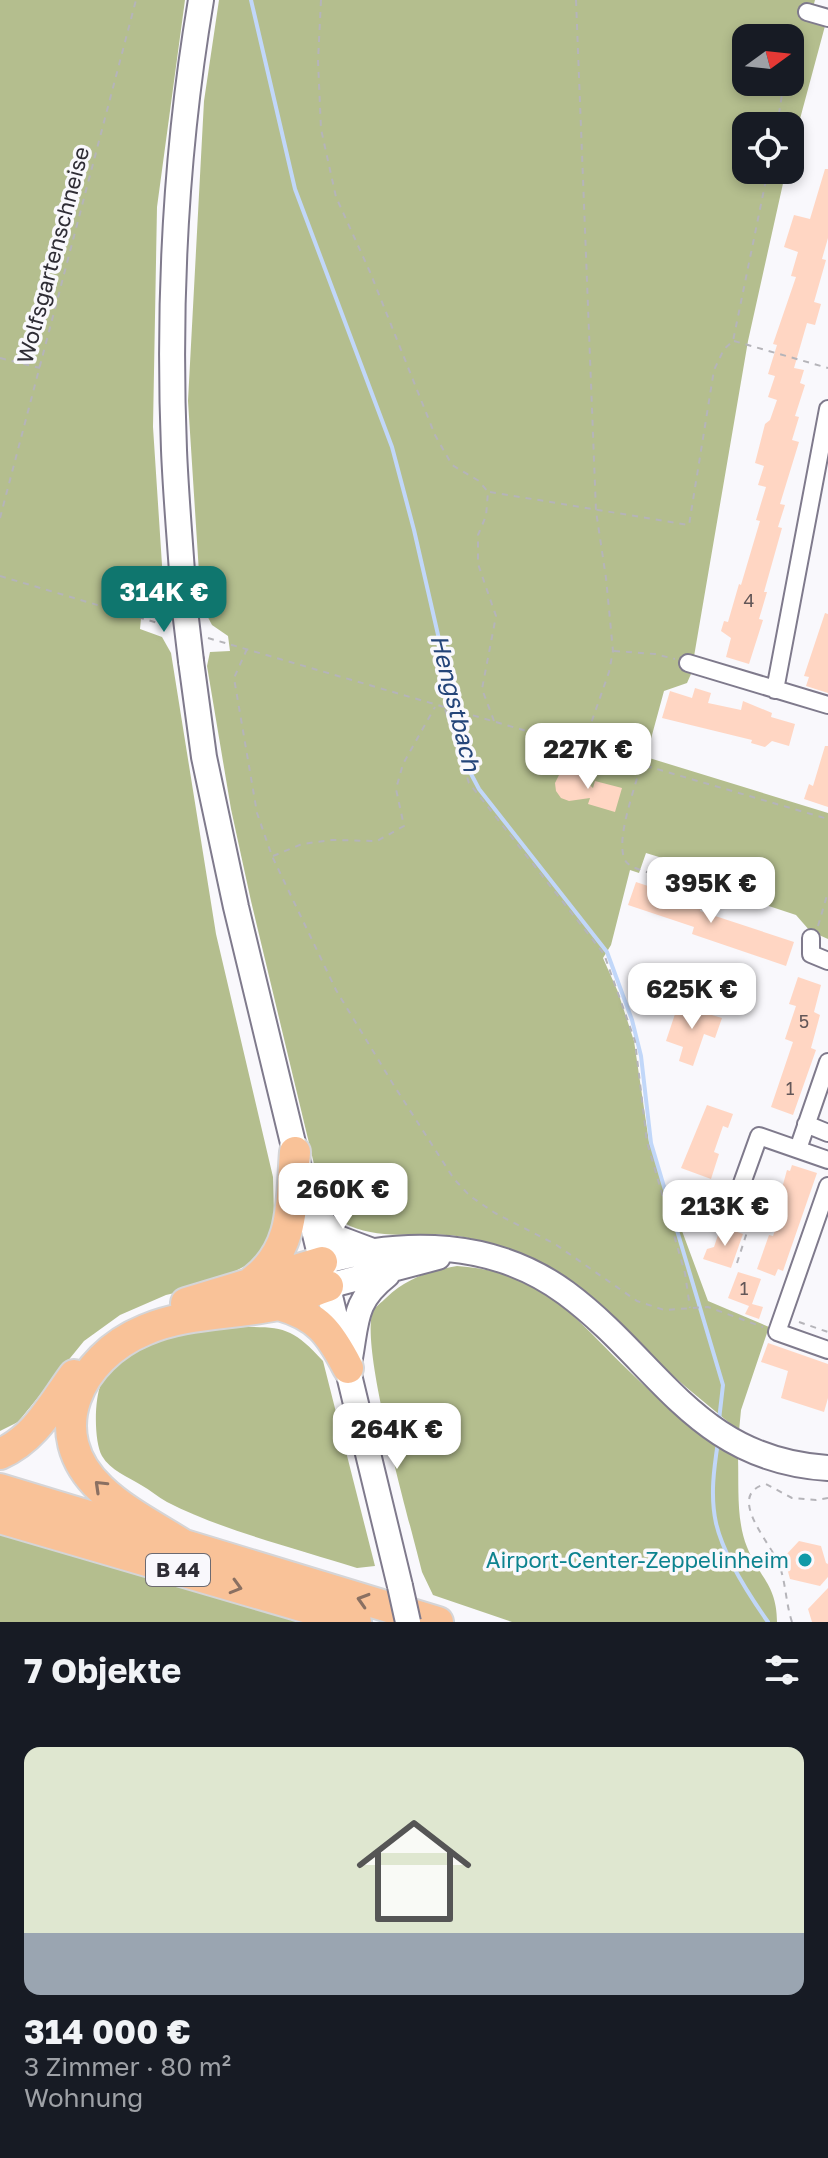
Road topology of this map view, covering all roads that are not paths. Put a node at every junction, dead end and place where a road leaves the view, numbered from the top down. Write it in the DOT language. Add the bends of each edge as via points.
graph roads {
  1 [pos="201,0"];
  2 [pos="807,12"];
  3 [pos="828,18"];
  4 [pos="828,409"];
  5 [pos="688,663"];
  6 [pos="775,690"];
  7 [pos="828,705"];
  8 [pos="811,938"];
  9 [pos="828,961"];
  10 [pos="828,1062"];
  11 [pos="806,1124"];
  12 [pos="828,1133"];
  13 [pos="798,1149"];
  14 [pos="295,1152"];
  15 [pos="828,1160"];
  16 [pos="741,1186"];
  17 [pos="828,1186"];
  18 [pos="308,1207"];
  19 [pos="374,1251"];
  20 [pos="492,1258"];
  21 [pos="395,1268"];
  22 [pos="325,1274"];
  23 [pos="253,1281"];
  24 [pos="279,1305"];
  25 [pos="828,1350"];
  26 [pos="348,1368"];
  27 [pos="0,1454"];
  28 [pos="828,1468"];
  29 [pos="0,1489"];
  30 [pos="0,1518"];
  31 [pos="187,1547"];
  32 [pos="356,1622"];
  33 [pos="408,1622"];
  34 [pos="438,1622"];
  1 -- 14 [label="main road, bridge" via="174,263 174,450 184,602 204,757"];
  2 -- 3 [label="street"];
  4 -- 6 [label="street"];
  5 -- 6 [label="street"];
  6 -- 7 [label="street"];
  8 -- 9 [label="street" via="811,954"];
  10 -- 11 [label="street"];
  11 -- 12 [label="street"];
  11 -- 13 [label="street"];
  13 -- 15 [label="street"];
  13 -- 16 [label="street" via="759,1136"];
  14 -- 18 [label="main road"];
  14 -- 23 [label="highway" via="286,1234 270,1268"];
  17 -- 25 [label="street" via="780,1324"];
  18 -- 19 [label="main road" via="338,1238"];
  18 -- 22 [label="main road"];
  19 -- 20 [label="main road" via="445,1247"];
  19 -- 22 [label="main road"];
  20 -- 21 [label="main road" via="440,1257"];
  20 -- 28 [label="main road" via="564,1291 707,1424 753,1451 786,1463"];
  21 -- 22 [label="main road"];
  21 -- 26 [label="main road" via="361,1302"];
  22 -- 23 [label="highway"];
  22 -- 24 [label="highway"];
  22 -- 26 [label="main road"];
  23 -- 27 [label="highway" via="116,1334 82,1364 35,1429"];
  24 -- 26 [label="highway" via="317,1321"];
  31 -- 24 [label="highway, one-way" via="101,1489 89,1475 71,1426 78,1390 104,1355 144,1330 208,1314"];
  26 -- 33 [label="main road, bridge"];
  29 -- 31 [label="highway, B 44"];
  30 -- 32 [label="highway, B 44, one-way"];
  34 -- 31 [label="highway, B 44, one-way"];
}
